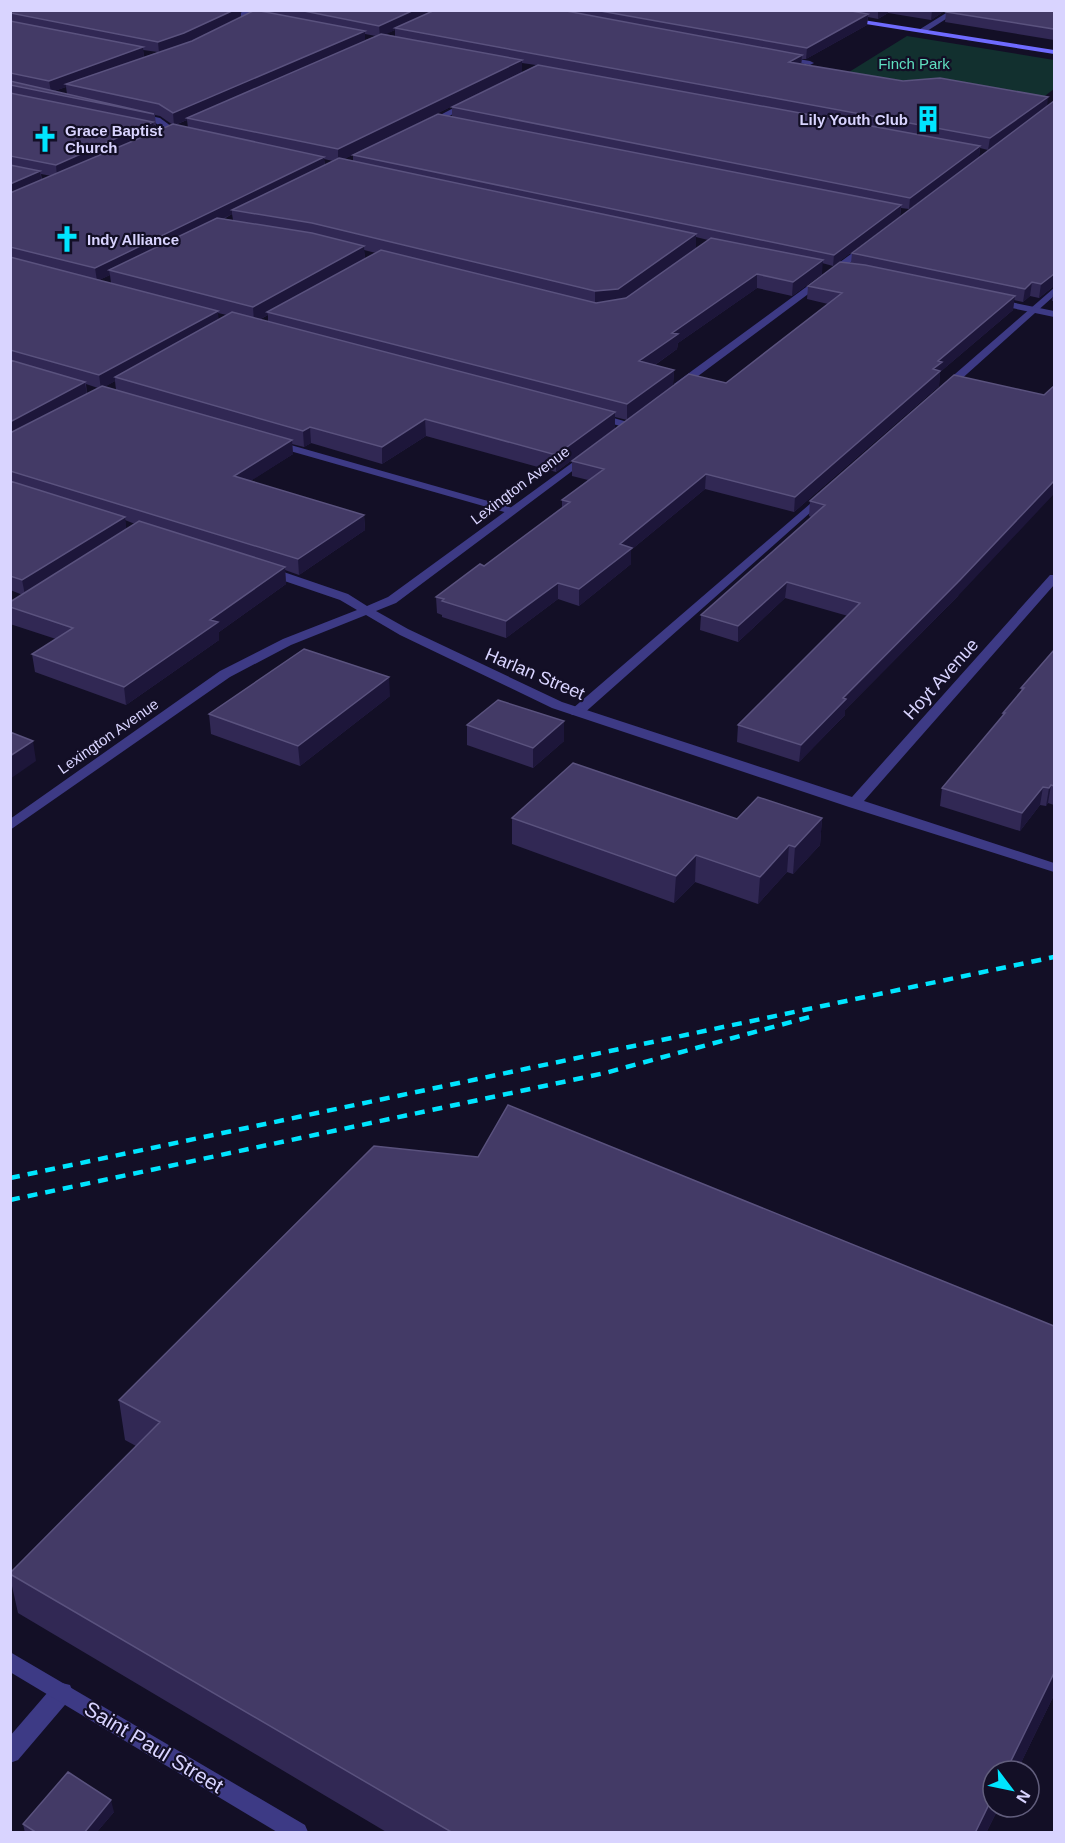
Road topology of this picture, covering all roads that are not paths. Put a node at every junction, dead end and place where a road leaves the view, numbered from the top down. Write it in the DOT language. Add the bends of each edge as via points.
graph roads {
  1 [pos="957,10"];
  2 [pos="236,14"];
  3 [pos="254,14"];
  4 [pos="841,18"];
  5 [pos="240,25"];
  6 [pos="921,32"];
  7 [pos="1054,52"];
  8 [pos="775,57"];
  9 [pos="810,63"];
  10 [pos="479,99"];
  11 [pos="122,112"];
  12 [pos="439,118"];
  13 [pos="450,121"];
  14 [pos="419,128"];
  15 [pos="156,130"];
  16 [pos="185,131"];
  17 [pos="175,132"];
  18 [pos="165,136"];
  19 [pos="877,238"];
  20 [pos="817,269"];
  21 [pos="834,270"];
  22 [pos="854,272"];
  23 [pos="1054,291"];
  24 [pos="988,300"];
  25 [pos="1034,310"];
  26 [pos="1054,314"];
  27 [pos="665,396"];
  28 [pos="931,400"];
  29 [pos="581,413"];
  30 [pos="637,418"];
  31 [pos="627,425"];
  32 [pos="618,432"];
  33 [pos="263,441"];
  34 [pos="599,446"];
  35 [pos="834,486"];
  36 [pos="512,511"];
  37 [pos="260,568"];
  38 [pos="1054,578"];
  39 [pos="368,610"];
  40 [pos="577,712"];
  41 [pos="854,804"];
  42 [pos="10,826"];
  43 [pos="1054,868"];
  44 [pos="10,1661"];
  45 [pos="62,1692"];
  46 [pos="10,1753"];
  47 [pos="297,1833"];
  1 -- 6 [label="street"];
  2 -- 3 [label="street"];
  3 -- 5 [label="street"];
  4 -- 6 [label="street"];
  6 -- 7 [label="street"];
  8 -- 9 [label="street"];
  10 -- 12 [label="street"];
  11 -- 17 [label="street" via="157,120"];
  12 -- 13 [label="street"];
  12 -- 14 [label="street"];
  15 -- 17 [label="street"];
  16 -- 17 [label="street"];
  17 -- 18 [label="street"];
  19 -- 21 [label="street"];
  20 -- 21 [label="street"];
  21 -- 22 [label="street"];
  21 -- 27 [label="street"];
  23 -- 25 [label="street"];
  24 -- 25 [label="street"];
  25 -- 26 [label="street"];
  25 -- 28 [label="street"];
  29 -- 31 [label="street"];
  30 -- 31 [label="street"];
  31 -- 32 [label="street"];
  33 -- 36 [label="street"];
  34 -- 36 [label="street, Lexington Avenue"];
  35 -- 40 [label="street"];
  36 -- 39 [label="street, Lexington Avenue" via="415,585"];
  37 -- 39 [label="street, Harlan Street" via="336,593"];
  38 -- 41 [label="street, Hoyt Avenue"];
  39 -- 40 [label="street, Harlan Street" via="485,672"];
  39 -- 42 [label="street, Lexington Avenue" via="287,642 225,674"];
  40 -- 41 [label="street, Harlan Street"];
  41 -- 43 [label="street, Harlan Street"];
  44 -- 45 [label="street, Saint Paul Street"];
  45 -- 46 [label="street"];
  45 -- 47 [label="street, Saint Paul Street"];
}
